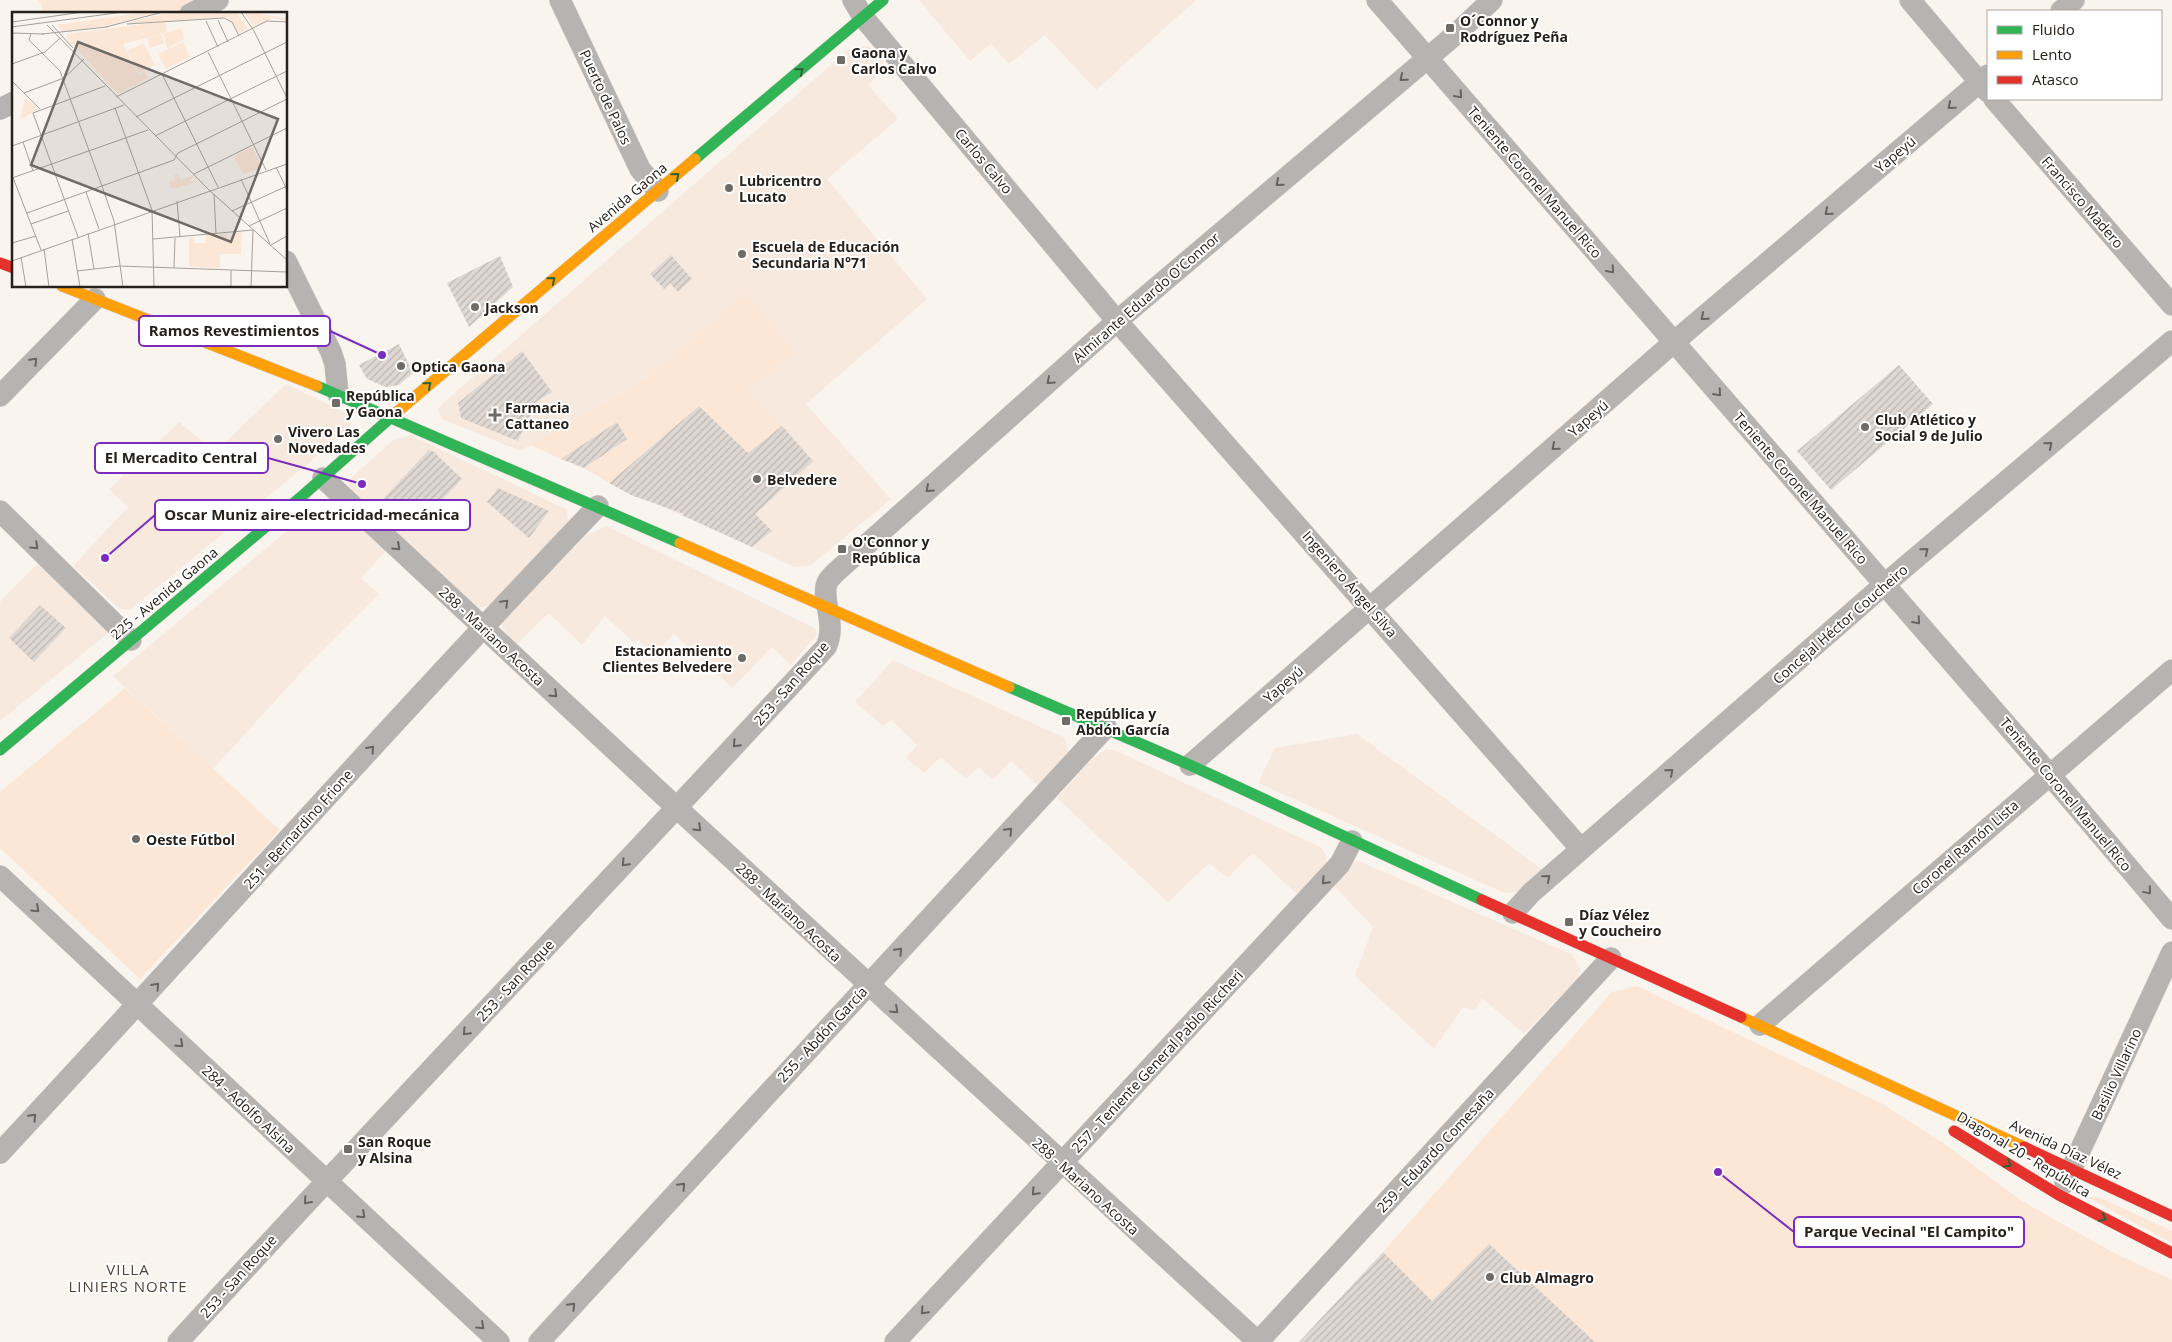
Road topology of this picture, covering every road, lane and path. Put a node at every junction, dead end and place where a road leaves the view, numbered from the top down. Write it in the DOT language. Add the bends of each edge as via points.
graph roads {
  1 [pos="218,0"];
  2 [pos="560,0"];
  3 [pos="883,0"];
  4 [pos="1377,0"];
  5 [pos="1492,0"];
  6 [pos="1910,0"];
  7 [pos="2074,0"];
  8 [pos="858,9"];
  9 [pos="2062,10"];
  10 [pos="194,12"];
  11 [pos="1427,58"];
  12 [pos="1985,83"];
  13 [pos="1995,100"];
  14 [pos="12,103"];
  15 [pos="0,109"];
  16 [pos="658,191"];
  17 [pos="0,263"];
  18 [pos="288,265"];
  19 [pos="12,267"];
  20 [pos="67,288"];
  21 [pos="95,299"];
  22 [pos="2172,305"];
  23 [pos="1117,321"];
  24 [pos="2172,341"];
  25 [pos="1674,342"];
  26 [pos="338,394"];
  27 [pos="0,396"];
  28 [pos="391,417"];
  29 [pos="323,478"];
  30 [pos="598,506"];
  31 [pos="0,512"];
  32 [pos="1885,584"];
  33 [pos="1371,608"];
  34 [pos="829,609"];
  35 [pos="482,626"];
  36 [pos="131,640"];
  37 [pos="2172,670"];
  38 [pos="1106,727"];
  39 [pos="0,750"];
  40 [pos="1190,765"];
  41 [pos="2050,774"];
  42 [pos="677,808"];
  43 [pos="1352,841"];
  44 [pos="1581,849"];
  45 [pos="0,876"];
  46 [pos="1513,913"];
  47 [pos="2172,920"];
  48 [pos="2172,952"];
  49 [pos="1611,958"];
  50 [pos="867,984"];
  51 [pos="138,1005"];
  52 [pos="1760,1025"];
  53 [pos="1864,1075"];
  54 [pos="0,1153"];
  55 [pos="1062,1164"];
  56 [pos="2073,1168"];
  57 [pos="326,1181"];
  58 [pos="2059,1196"];
  59 [pos="2172,1216"];
  60 [pos="2172,1253"];
  61 [pos="178,1342"];
  62 [pos="499,1342"];
  63 [pos="540,1342"];
  64 [pos="895,1342"];
  65 [pos="1258,1342"];
  1 -- 10 [label="street"];
  2 -- 16 [label="street, Puerto de Palos" via="640,169"];
  3 -- 8 [label="main road, Avenida Gaona"];
  4 -- 11 [label="street, Teniente Coronel Manuel Rico"];
  5 -- 11 [label="street, Almirante Eduardo O'Connor"];
  6 -- 12 [label="street"];
  7 -- 9 [label="street"];
  16 -- 8 [label="main road, Avenida Gaona, one-way"];
  8 -- 23 [label="street, Carlos Calvo"];
  11 -- 23 [label="street, Almirante Eduardo O'Connor, one-way"];
  11 -- 25 [label="street, Teniente Coronel Manuel Rico, one-way"];
  12 -- 25 [label="street, Yapeyú, one-way"];
  13 -- 22 [label="street, Francisco Madero"];
  14 -- 15 [label="street"];
  28 -- 16 [label="main road, Avenida Gaona, one-way"];
  17 -- 19 [label="main road"];
  18 -- 26 [label="street" via="331,352"];
  20 -- 21 [label="main road"];
  21 -- 26 [label="main road"];
  27 -- 21 [label="street, one-way"];
  23 -- 33 [label="street, Ingeniero Ángel Silva"];
  23 -- 34 [label="street, Almirante Eduardo O'Connor, one-way" via="836,572 827,582"];
  32 -- 24 [label="street, Concejal Héctor Coucheiro, one-way"];
  25 -- 32 [label="street, Teniente Coronel Manuel Rico, one-way"];
  25 -- 33 [label="street, Yapeyú, one-way"];
  26 -- 28 [label="main road"];
  28 -- 29 [label="main road, 225 - Avenida Gaona"];
  28 -- 30 [label="main road"];
  29 -- 35 [label="street, 288 - Mariano Acosta, one-way"];
  29 -- 36 [label="main road, 225 - Avenida Gaona"];
  30 -- 34 [label="main road"];
  35 -- 30 [label="street, 251 - Bernardino Frione, one-way"];
  31 -- 36 [label="street, one-way"];
  32 -- 41 [label="street, Teniente Coronel Manuel Rico, one-way"];
  44 -- 32 [label="street, Concejal Héctor Coucheiro, one-way"];
  33 -- 40 [label="street, Yapeyú"];
  33 -- 44 [label="street, Ingeniero Ángel Silva"];
  34 -- 38 [label="main road"];
  34 -- 42 [label="street, 253 - San Roque, one-way" via="832,627 826,647"];
  35 -- 42 [label="street, 288 - Mariano Acosta, one-way"];
  51 -- 35 [label="street, 251 - Bernardino Frione, one-way"];
  36 -- 39 [label="main road, 225 - Avenida Gaona"];
  37 -- 41 [label="street, Coronel Ramón Lista"];
  38 -- 40 [label="main road"];
  50 -- 38 [label="street, 255 - Abdón García, one-way"];
  40 -- 43 [label="main road"];
  41 -- 47 [label="street, Teniente Coronel Manuel Rico, one-way"];
  41 -- 52 [label="street, Coronel Ramón Lista"];
  42 -- 50 [label="street, 288 - Mariano Acosta, one-way"];
  42 -- 57 [label="street, 253 - San Roque, one-way"];
  43 -- 46 [label="main road"];
  43 -- 55 [label="street, 257 - Teniente General Pablo Riccheri, one-way" via="1340,864"];
  46 -- 44 [label="street, Concejal Héctor Coucheiro, one-way"];
  45 -- 51 [label="street, 284 - Adolfo Alsina, one-way"];
  46 -- 49 [label="main road"];
  48 -- 56 [label="street, Basilio Villarino"];
  49 -- 52 [label="main road"];
  49 -- 65 [label="street, 259 - Eduardo Comesaña"];
  50 -- 55 [label="street, 288 - Mariano Acosta, one-way"];
  63 -- 50 [label="street, 255 - Abdón García, one-way"];
  54 -- 51 [label="street, 251 - Bernardino Frione, one-way"];
  51 -- 57 [label="street, 284 - Adolfo Alsina, one-way"];
  52 -- 53 [label="main road"];
  53 -- 56 [label="main road, Avenida Díaz Vélez"];
  53 -- 58 [label="main road, Diagonal 20 - República, one-way"];
  55 -- 64 [label="street, 257 - Teniente General Pablo Riccheri, one-way"];
  55 -- 65 [label="street, 288 - Mariano Acosta"];
  56 -- 58 [label="street, Basilio Villarino"];
  56 -- 59 [label="main road, Avenida Díaz Vélez"];
  57 -- 61 [label="street, 253 - San Roque, one-way"];
  57 -- 62 [label="street, 284 - Adolfo Alsina, one-way"];
  58 -- 60 [label="main road, Diagonal 20 - República, one-way"];
}
